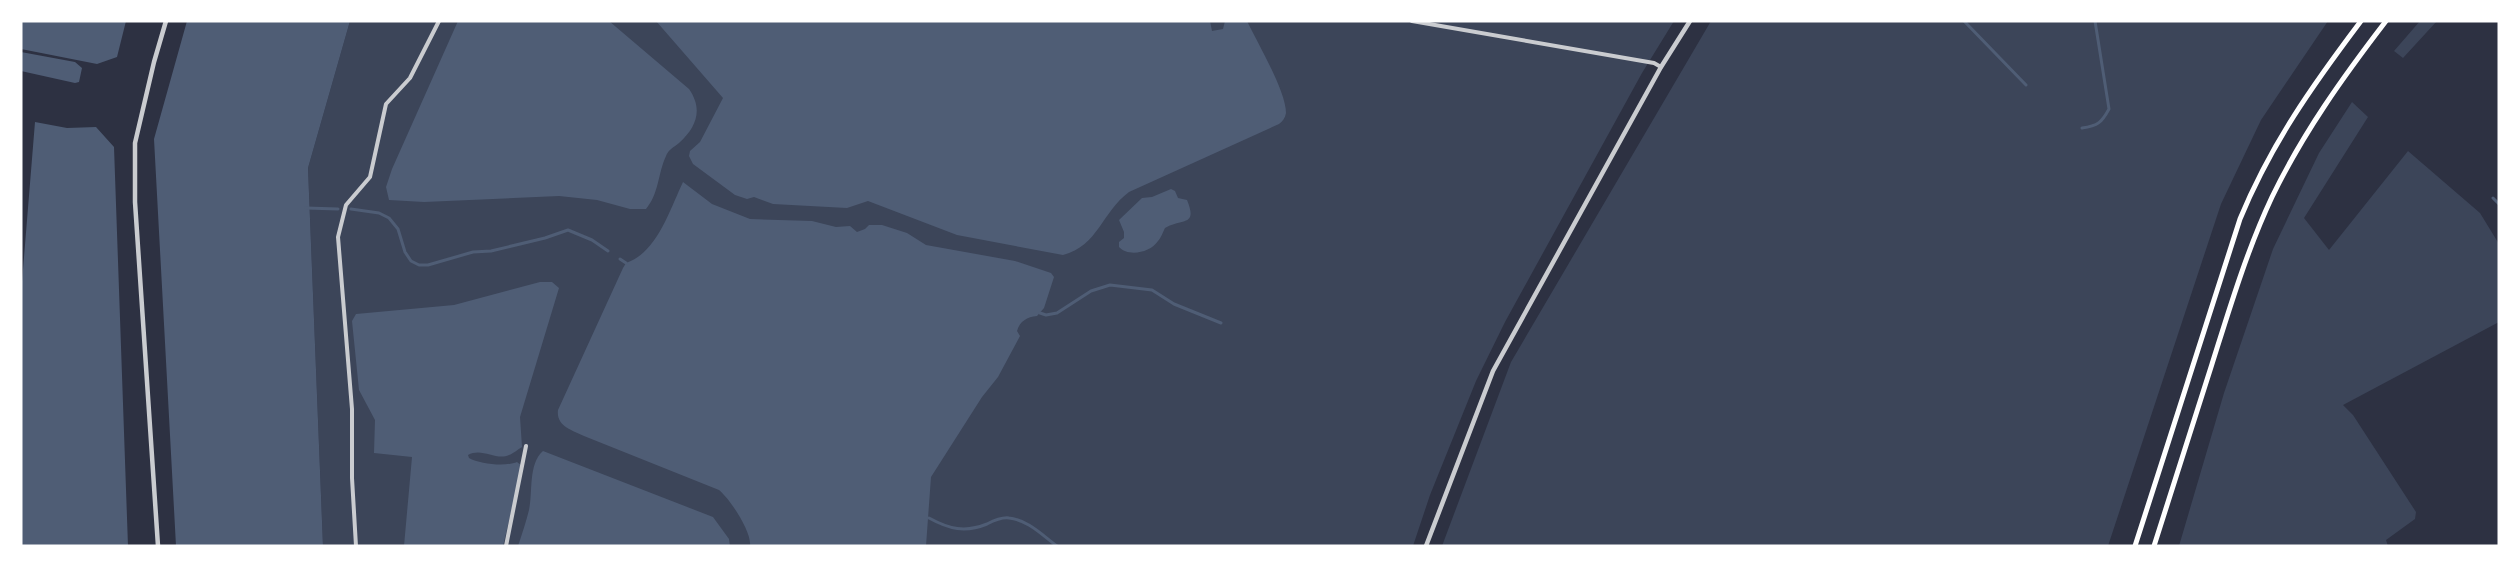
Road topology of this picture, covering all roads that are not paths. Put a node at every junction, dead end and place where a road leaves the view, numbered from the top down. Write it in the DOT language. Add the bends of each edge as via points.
graph roads {
  1 [pos="166,21"];
  2 [pos="439,21"];
  3 [pos="1412,21"];
  4 [pos="1690,21"];
  5 [pos="2361,21"];
  6 [pos="2386,21"];
  7 [pos="1661,67"];
  8 [pos="525,446"];
  9 [pos="158,546"];
  10 [pos="356,546"];
  11 [pos="506,546"];
  12 [pos="1426,546"];
  13 [pos="2135,546"];
  14 [pos="2154,546"];
  1 -- 9 [label="street" via="135,143 135,202"];
  2 -- 10 [label="street" via="410,78 386,104 370,177 346,205 338,237 352,409"];
  3 -- 7 [label="street"];
  4 -- 7 [label="street"];
  5 -- 13 [label="main road" via="2311,87 2259,175 2240,219"];
  6 -- 14 [label="main road" via="2324,105 2272,197 2225,321"];
  7 -- 12 [label="street" via="1493,371"];
  8 -- 11 [label="street"];
}
